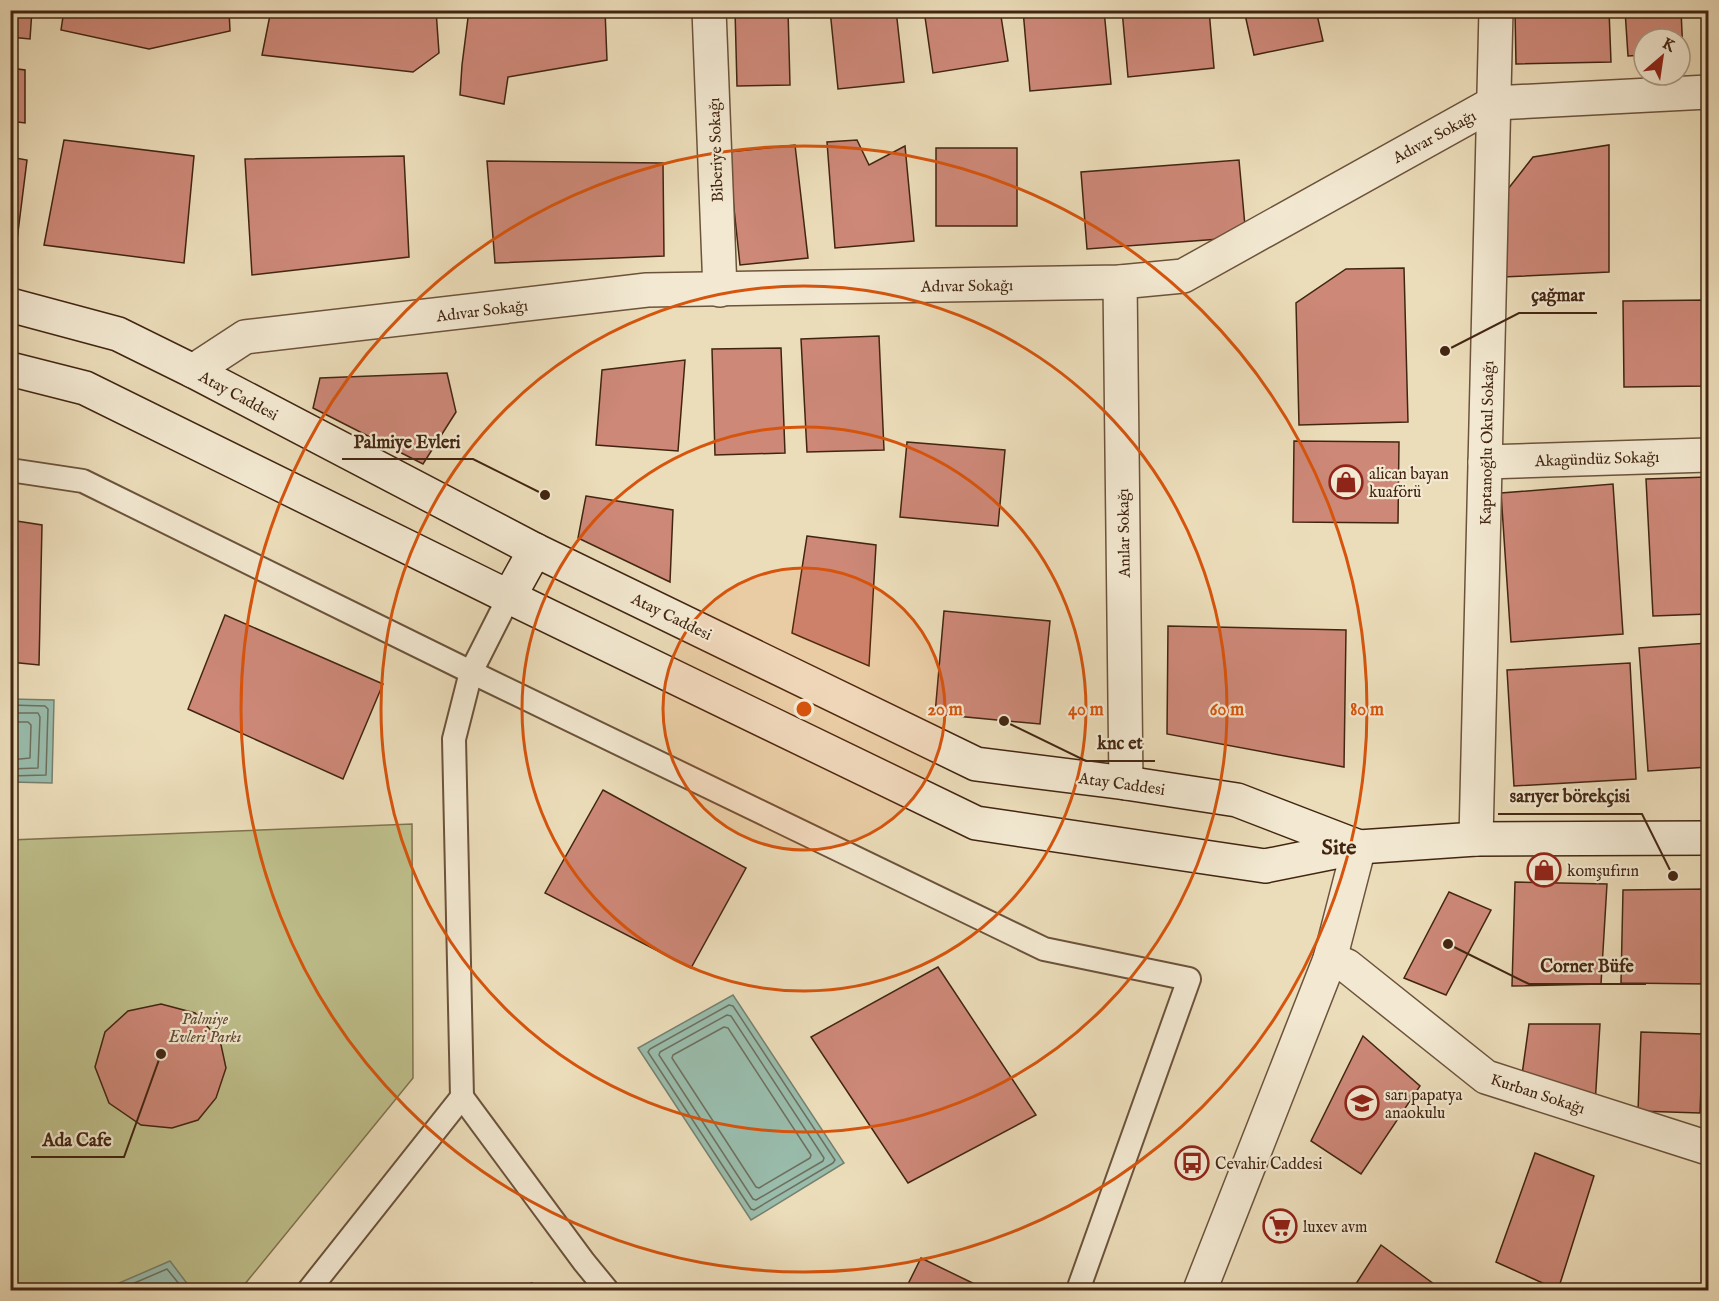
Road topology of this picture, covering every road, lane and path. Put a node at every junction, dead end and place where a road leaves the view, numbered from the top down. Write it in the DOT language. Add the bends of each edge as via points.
graph roads {
  1 [pos="709,10"];
  2 [pos="1496,10"];
  3 [pos="1708,92"];
  4 [pos="1494,103"];
  5 [pos="1120,282"];
  6 [pos="720,290"];
  7 [pos="10,305"];
  8 [pos="10,369"];
  9 [pos="193,372"];
  10 [pos="1708,455"];
  11 [pos="1485,462"];
  12 [pos="10,470"];
  13 [pos="535,550"];
  14 [pos="509,597"];
  15 [pos="471,672"];
  16 [pos="1126,783"];
  17 [pos="1708,838"];
  18 [pos="1476,839"];
  19 [pos="1359,847"];
  20 [pos="1330,959"];
  21 [pos="462,1097"];
  22 [pos="1708,1148"];
  23 [pos="309,1290"];
  24 [pos="607,1290"];
  25 [pos="1078,1290"];
  26 [pos="1200,1290"];
  1 -- 6 [label="street, Biberiye Sokağı"];
  2 -- 4 [label="street, Kaptanoğlu Okul Sokağı"];
  3 -- 4 [label="street, Adıvar Sokağı"];
  4 -- 5 [label="street, Adıvar Sokağı" via="1184,276"];
  4 -- 11 [label="street, Kaptanoğlu Okul Sokağı"];
  5 -- 6 [label="street, Adıvar Sokağı"];
  5 -- 16 [label="street, Anılar Sokağı"];
  6 -- 9 [label="street, Adıvar Sokağı" via="647,290 245,337"];
  7 -- 9 [label="street, Atay Caddesi" via="118,334"];
  8 -- 14 [label="street, Atay Caddesi" via="85,388"];
  9 -- 13 [label="street, Atay Caddesi"];
  10 -- 11 [label="street, Akagündüz Sokağı"];
  11 -- 18 [label="street, Kaptanoğlu Okul Sokağı"];
  12 -- 15 [label="lane" via="83,481"];
  13 -- 14 [label="street"];
  13 -- 16 [label="street, Atay Caddesi" via="976,764"];
  14 -- 15 [label="lane"];
  14 -- 19 [label="street, Atay Caddesi" via="976,824 1265,866"];
  15 -- 21 [label="lane" via="454,739"];
  15 -- 25 [label="lane" via="1044,949 1189,979"];
  16 -- 19 [label="street, Atay Caddesi" via="1237,800"];
  17 -- 18 [label="street, Atay Caddesi"];
  18 -- 19 [label="street, Atay Caddesi"];
  19 -- 20 [label="street"];
  20 -- 22 [label="street, Kurban Sokağı" via="1347,966 1485,1077"];
  20 -- 26 [label="street"];
  21 -- 23 [label="lane"];
  21 -- 24 [label="lane"];
}
